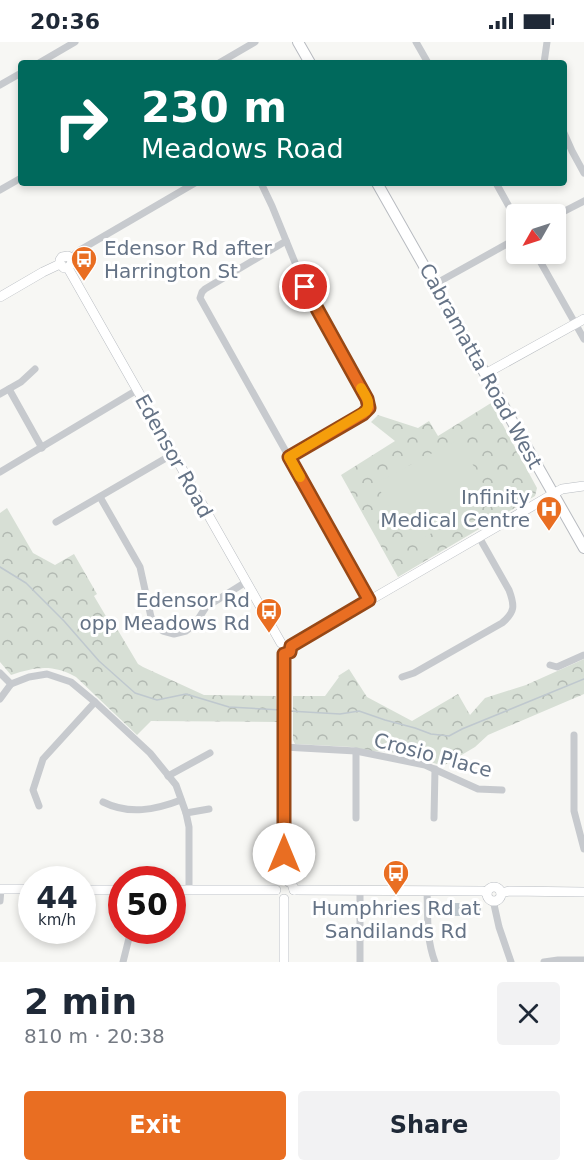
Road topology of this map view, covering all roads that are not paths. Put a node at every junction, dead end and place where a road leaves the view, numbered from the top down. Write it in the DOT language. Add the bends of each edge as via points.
graph roads {
  1 [pos="75,42"];
  2 [pos="255,42"];
  3 [pos="298,42"];
  4 [pos="416,42"];
  5 [pos="547,42"];
  6 [pos="44,60"];
  7 [pos="224,60"];
  8 [pos="308,60"];
  9 [pos="426,60"];
  10 [pos="544,60"];
  11 [pos="18,75"];
  12 [pos="0,85"];
  13 [pos="567,140"];
  14 [pos="584,172"];
  15 [pos="18,180"];
  16 [pos="190,186"];
  17 [pos="262,186"];
  18 [pos="380,186"];
  19 [pos="498,186"];
  20 [pos="0,190"];
  21 [pos="584,201"];
  22 [pos="508,204"];
  23 [pos="566,210"];
  24 [pos="286,241"];
  25 [pos="506,244"];
  26 [pos="71,257"];
  27 [pos="542,264"];
  28 [pos="64,266"];
  29 [pos="435,284"];
  30 [pos="0,297"];
  31 [pos="580,322"];
  32 [pos="584,339"];
  33 [pos="35,369"];
  34 [pos="485,375"];
  35 [pos="9,389"];
  36 [pos="137,390"];
  37 [pos="0,394"];
  38 [pos="42,448"];
  39 [pos="173,454"];
  40 [pos="289,457"];
  41 [pos="0,472"];
  42 [pos="584,486"];
  43 [pos="553,494"];
  44 [pos="100,497"];
  45 [pos="57,522"];
  46 [pos="479,537"];
  47 [pos="584,548"];
  48 [pos="246,582"];
  49 [pos="369,600"];
  50 [pos="286,645"];
  51 [pos="584,655"];
  52 [pos="550,665"];
  53 [pos="0,673"];
  54 [pos="402,676"];
  55 [pos="11,684"];
  56 [pos="0,699"];
  57 [pos="95,702"];
  58 [pos="574,735"];
  59 [pos="284,747"];
  60 [pos="356,751"];
  61 [pos="210,753"];
  62 [pos="435,769"];
  63 [pos="168,776"];
  64 [pos="502,790"];
  65 [pos="181,800"];
  66 [pos="103,802"];
  67 [pos="39,806"];
  68 [pos="209,809"];
  69 [pos="186,813"];
  70 [pos="356,818"];
  71 [pos="434,818"];
  72 [pos="584,849"];
  73 [pos="286,880"];
  74 [pos="1,889"];
  75 [pos="18,889"];
  76 [pos="189,890"];
  77 [pos="276,890"];
  78 [pos="294,890"];
  79 [pos="360,891"];
  80 [pos="427,891"];
  81 [pos="584,892"];
  82 [pos="490,897"];
  83 [pos="284,899"];
  84 [pos="0,901"];
  85 [pos="128,944"];
  86 [pos="584,960"];
  87 [pos="123,962"];
  88 [pos="284,962"];
  89 [pos="360,962"];
  90 [pos="435,962"];
  91 [pos="511,962"];
  92 [pos="544,962"];
  1 -- 6 [label="street"];
  2 -- 7 [label="street"];
  3 -- 8 [label="main road"];
  4 -- 9 [label="street"];
  5 -- 10 [label="street"];
  11 -- 12 [label="street"];
  13 -- 14 [label="street"];
  15 -- 20 [label="street"];
  16 -- 26 [label="street"];
  17 -- 24 [label="street"];
  18 -- 29 [label="main road, Cabramatta Road West"];
  19 -- 22 [label="street"];
  21 -- 23 [label="street"];
  24 -- 40 [label="street" via="309,297 369,403 363,414"];
  24 -- 40 [label="street" via="205,289 200,298"];
  25 -- 29 [label="street"];
  26 -- 28 [label="street" via="72,262"];
  27 -- 31 [label="street"];
  28 -- 30 [label="street" via="43,272"];
  28 -- 36 [label="street, Edensor Road"];
  29 -- 34 [label="main road, Cabramatta Road West"];
  31 -- 32 [label="street"];
  31 -- 34 [label="street"];
  33 -- 35 [label="street"];
  34 -- 43 [label="main road, Cabramatta Road West"];
  35 -- 37 [label="street"];
  35 -- 38 [label="street"];
  36 -- 38 [label="street"];
  36 -- 39 [label="street, Edensor Road"];
  38 -- 41 [label="street"];
  39 -- 44 [label="street"];
  39 -- 48 [label="street, Edensor Road"];
  40 -- 49 [label="street"];
  42 -- 43 [label="street"];
  43 -- 46 [label="street"];
  43 -- 47 [label="main road, Cabramatta Road West"];
  44 -- 45 [label="street"];
  44 -- 48 [label="street" via="140,567 151,617 163,631 186,631 206,607"];
  46 -- 49 [label="street"];
  46 -- 54 [label="street" via="509,590 513,609 501,623 414,673"];
  48 -- 50 [label="street, Edensor Road"];
  49 -- 50 [label="street"];
  50 -- 59 [label="street" via="290,652 284,654"];
  51 -- 52 [label="street" via="557,667"];
  53 -- 55 [label="street"];
  55 -- 56 [label="street"];
  55 -- 57 [label="street" via="47,674 71,682"];
  57 -- 63 [label="street" via="150,753"];
  57 -- 67 [label="street" via="43,759 33,790"];
  58 -- 72 [label="street" via="574,811"];
  59 -- 60 [label="street, Crosio Place"];
  59 -- 73 [label="street"];
  60 -- 62 [label="street, Crosio Place"];
  60 -- 70 [label="street"];
  61 -- 63 [label="street"];
  62 -- 64 [label="street, Crosio Place" via="478,789"];
  62 -- 71 [label="street"];
  63 -- 65 [label="street"];
  65 -- 66 [label="street" via="152,809 114,807"];
  65 -- 69 [label="street"];
  68 -- 69 [label="street"];
  69 -- 76 [label="street"];
  73 -- 77 [label="street"];
  73 -- 78 [label="street"];
  74 -- 75 [label="street"];
  74 -- 84 [label="street"];
  76 -- 77 [label="street"];
  77 -- 83 [label="street"];
  78 -- 79 [label="street"];
  78 -- 83 [label="street"];
  79 -- 80 [label="street"];
  79 -- 89 [label="street"];
  80 -- 82 [label="street" via="483,891"];
  80 -- 90 [label="street" via="428,937"];
  81 -- 82 [label="street" via="501,893 494,887 490,888"];
  82 -- 91 [label="street"];
  83 -- 88 [label="street"];
  85 -- 87 [label="street"];
  86 -- 92 [label="street"];
}
